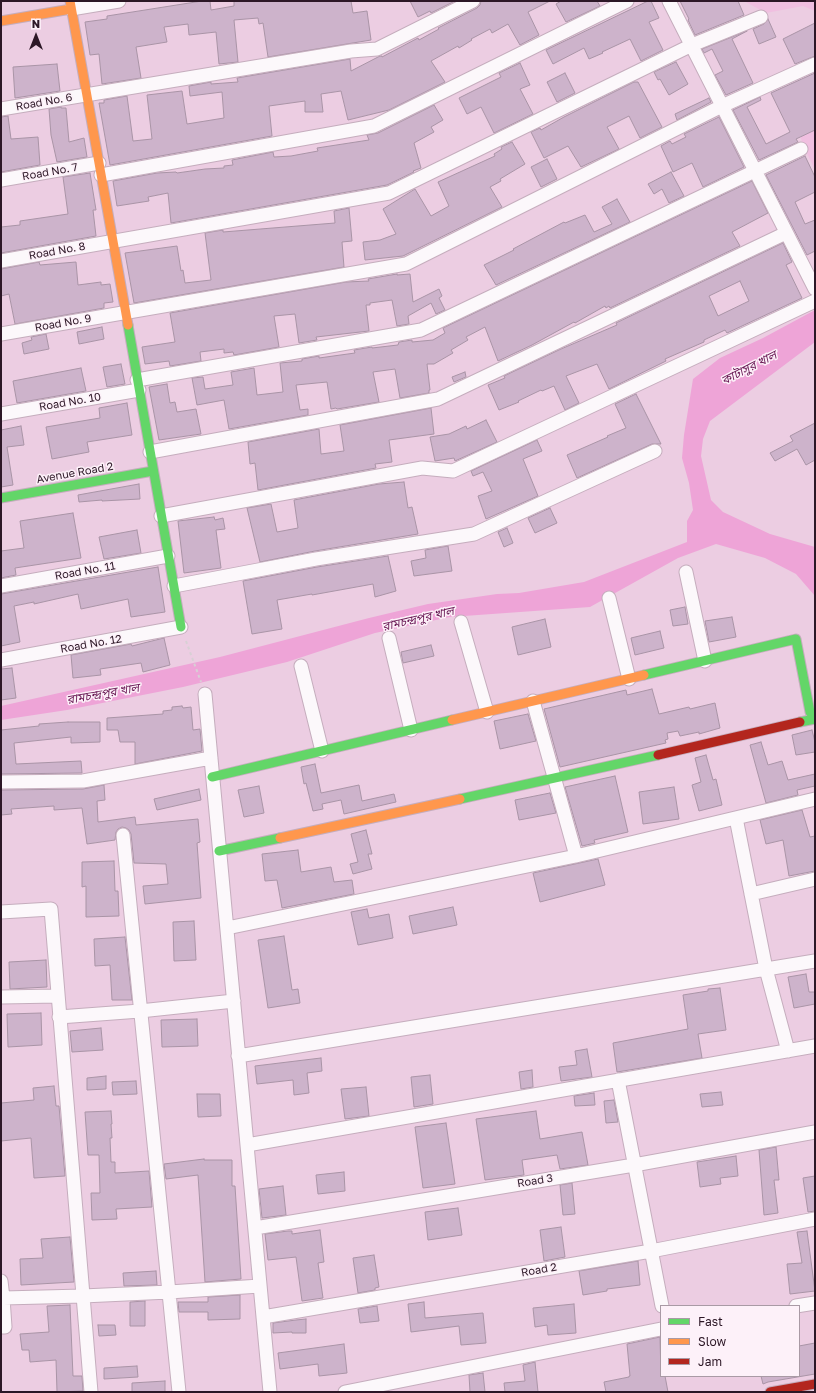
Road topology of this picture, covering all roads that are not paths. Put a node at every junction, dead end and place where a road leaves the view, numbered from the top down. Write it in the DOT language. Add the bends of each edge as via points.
graph roads {
  1 [pos="119,1"];
  2 [pos="473,1"];
  3 [pos="627,1"];
  4 [pos="669,1"];
  5 [pos="71,5"];
  6 [pos="761,16"];
  7 [pos="1,21"];
  8 [pos="692,45"];
  9 [pos="815,64"];
  10 [pos="86,95"];
  11 [pos="722,106"];
  12 [pos="1,109"];
  13 [pos="801,149"];
  14 [pos="100,169"];
  15 [pos="755,171"];
  16 [pos="1,180"];
  17 [pos="786,233"];
  18 [pos="113,241"];
  19 [pos="1,261"];
  20 [pos="815,290"];
  21 [pos="815,301"];
  22 [pos="125,312"];
  23 [pos="1,334"];
  24 [pos="138,385"];
  25 [pos="1,414"];
  26 [pos="655,451"];
  27 [pos="150,452"];
  28 [pos="153,471"];
  29 [pos="1,498"];
  30 [pos="161,516"];
  31 [pos="168,556"];
  32 [pos="686,572"];
  33 [pos="1,586"];
  34 [pos="174,586"];
  35 [pos="609,598"];
  36 [pos="461,622"];
  37 [pos="181,627"];
  38 [pos="389,638"];
  39 [pos="1,660"];
  40 [pos="705,661"];
  41 [pos="301,666"];
  42 [pos="628,678"];
  43 [pos="205,694"];
  44 [pos="534,701"];
  45 [pos="487,712"];
  46 [pos="411,730"];
  47 [pos="322,751"];
  48 [pos="211,758"];
  49 [pos="212,777"];
  50 [pos="555,778"];
  51 [pos="1,782"];
  52 [pos="815,799"];
  53 [pos="736,818"];
  54 [pos="123,835"];
  55 [pos="219,851"];
  56 [pos="576,856"];
  57 [pos="815,879"];
  58 [pos="751,894"];
  59 [pos="1,912"];
  60 [pos="227,928"];
  61 [pos="815,961"];
  62 [pos="766,969"];
  63 [pos="58,996"];
  64 [pos="1,997"];
  65 [pos="234,1001"];
  66 [pos="140,1011"];
  67 [pos="59,1017"];
  68 [pos="815,1046"];
  69 [pos="788,1051"];
  70 [pos="238,1056"];
  71 [pos="618,1080"];
  72 [pos="815,1132"];
  73 [pos="247,1145"];
  74 [pos="634,1165"];
  75 [pos="815,1219"];
  76 [pos="255,1228"];
  77 [pos="651,1251"];
  78 [pos="1,1281"];
  79 [pos="260,1286"];
  80 [pos="169,1292"];
  81 [pos="83,1296"];
  82 [pos="3,1298"];
  83 [pos="815,1303"];
  84 [pos="662,1305"];
  85 [pos="800,1305"];
  86 [pos="263,1317"];
  87 [pos="1,1327"];
  88 [pos="660,1329"];
  89 [pos="815,1384"];
  90 [pos="91,1392"];
  91 [pos="179,1392"];
  92 [pos="270,1392"];
  93 [pos="345,1392"];
  94 [pos="770,1392"];
  1 -- 5 [label="street"];
  2 -- 10 [label="street, Road No. 6" via="377,49 351,51"];
  3 -- 14 [label="street, Road No. 7" via="374,126"];
  4 -- 8 [label="street"];
  5 -- 7 [label="street"];
  5 -- 10 [label="street"];
  6 -- 8 [label="street, Road No. 8"];
  8 -- 11 [label="street"];
  8 -- 18 [label="street, Road No. 8" via="390,193"];
  9 -- 11 [label="street, Road No. 9"];
  10 -- 12 [label="street, Road No. 6"];
  10 -- 14 [label="street"];
  11 -- 15 [label="street"];
  11 -- 22 [label="street, Road No. 9" via="406,264"];
  13 -- 15 [label="street, Road No. 10"];
  14 -- 16 [label="street, Road No. 7"];
  14 -- 18 [label="street"];
  15 -- 17 [label="street"];
  15 -- 24 [label="street, Road No. 10" via="421,330"];
  17 -- 20 [label="street"];
  17 -- 27 [label="street" via="438,399"];
  18 -- 19 [label="street, Road No. 8"];
  18 -- 22 [label="street"];
  21 -- 30 [label="street" via="453,471 422,468"];
  22 -- 23 [label="street, Road No. 9"];
  22 -- 24 [label="street"];
  24 -- 25 [label="street, Road No. 10"];
  24 -- 27 [label="street"];
  26 -- 34 [label="street" via="474,534 316,559"];
  27 -- 28 [label="street"];
  28 -- 29 [label="street, Avenue Road 2"];
  28 -- 30 [label="street"];
  30 -- 31 [label="street"];
  31 -- 33 [label="street, Road No. 11"];
  31 -- 34 [label="street"];
  32 -- 40 [label="street"];
  34 -- 37 [label="street"];
  35 -- 42 [label="street"];
  36 -- 45 [label="street"];
  37 -- 39 [label="street, Road No. 12"];
  38 -- 46 [label="street"];
  40 -- 42 [label="street"];
  40 -- 50 [label="street" via="796,639 810,712 815,718"];
  41 -- 47 [label="street"];
  42 -- 44 [label="street"];
  43 -- 48 [label="street"];
  44 -- 45 [label="street"];
  44 -- 50 [label="street"];
  45 -- 46 [label="street"];
  46 -- 47 [label="street"];
  47 -- 49 [label="street"];
  48 -- 49 [label="street"];
  48 -- 51 [label="street" via="83,781"];
  49 -- 55 [label="street"];
  50 -- 55 [label="street"];
  50 -- 56 [label="street"];
  52 -- 53 [label="street"];
  53 -- 56 [label="street"];
  53 -- 58 [label="street"];
  54 -- 66 [label="street"];
  55 -- 60 [label="street"];
  56 -- 60 [label="street"];
  57 -- 58 [label="street"];
  58 -- 62 [label="street"];
  59 -- 63 [label="street" via="51,909"];
  60 -- 65 [label="street"];
  61 -- 62 [label="street"];
  62 -- 69 [label="street"];
  62 -- 70 [label="street"];
  63 -- 64 [label="street"];
  63 -- 67 [label="street"];
  65 -- 66 [label="street"];
  65 -- 70 [label="street"];
  66 -- 67 [label="street"];
  66 -- 80 [label="street"];
  67 -- 81 [label="street"];
  68 -- 69 [label="street"];
  69 -- 71 [label="street"];
  70 -- 73 [label="street"];
  71 -- 73 [label="street"];
  71 -- 74 [label="street"];
  72 -- 74 [label="street, Road 3"];
  73 -- 76 [label="street"];
  74 -- 76 [label="street, Road 3"];
  74 -- 77 [label="street"];
  75 -- 77 [label="street, Road 2"];
  76 -- 79 [label="street"];
  77 -- 84 [label="street"];
  77 -- 86 [label="street, Road 2"];
  78 -- 82 [label="street"];
  79 -- 80 [label="street"];
  79 -- 86 [label="street"];
  80 -- 81 [label="street"];
  80 -- 91 [label="street"];
  81 -- 82 [label="street"];
  81 -- 90 [label="street"];
  82 -- 87 [label="street" via="4,1327"];
  83 -- 85 [label="street"];
  86 -- 92 [label="street"];
  88 -- 93 [label="street"];
  89 -- 94 [label="street"];
}
